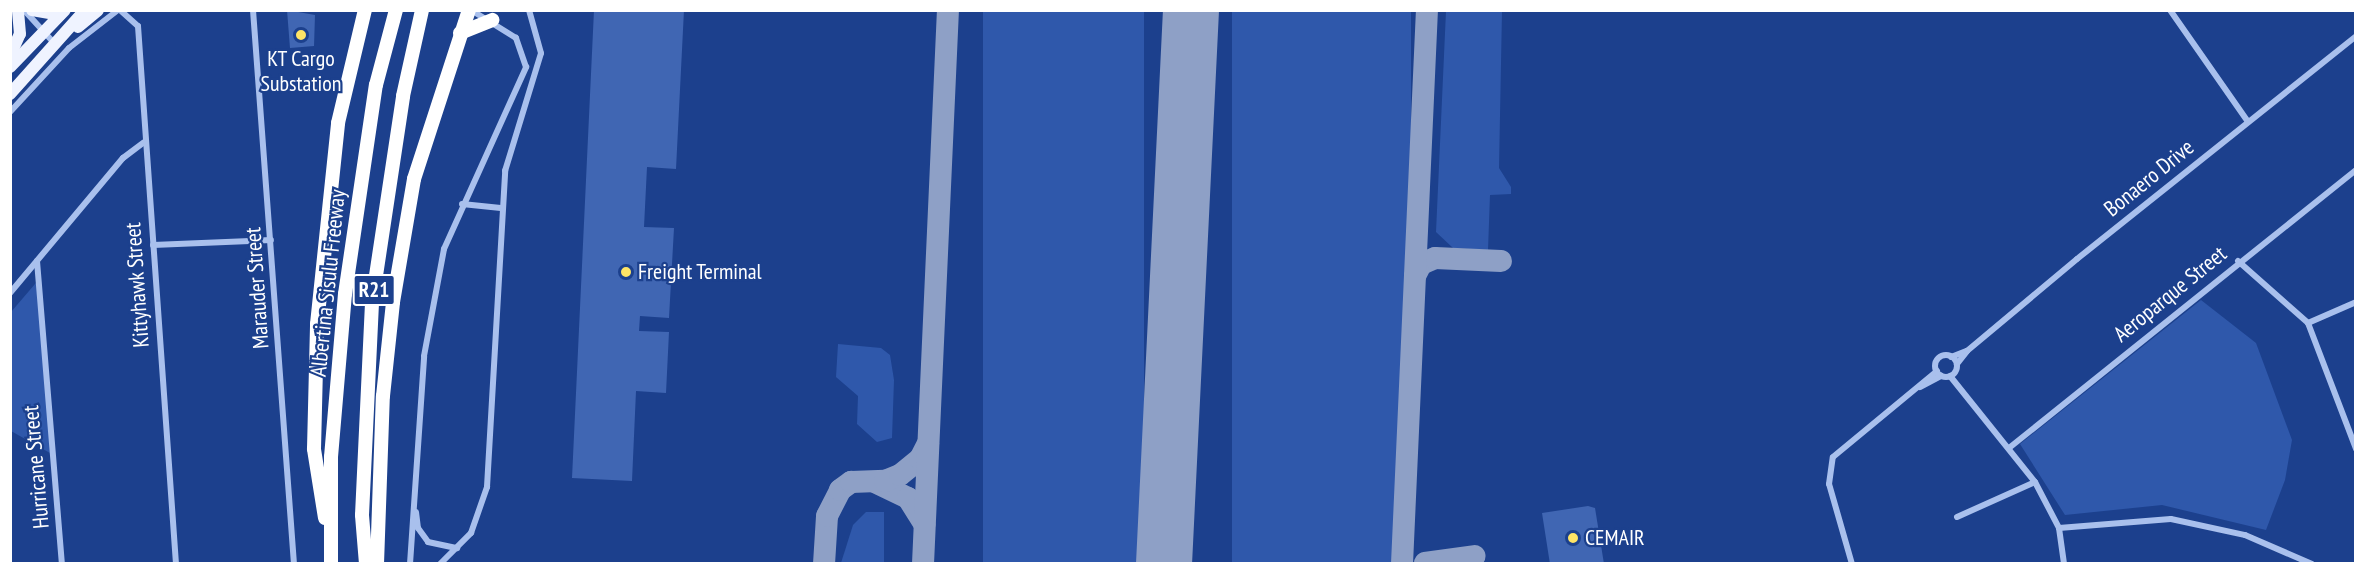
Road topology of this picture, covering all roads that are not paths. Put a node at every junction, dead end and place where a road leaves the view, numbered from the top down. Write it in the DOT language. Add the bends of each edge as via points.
graph roads {
  1 [pos="18,10"];
  2 [pos="24,10"];
  3 [pos="32,10"];
  4 [pos="85,10"];
  5 [pos="98,10"];
  6 [pos="254,10"];
  7 [pos="365,10"];
  8 [pos="396,10"];
  9 [pos="470,10"];
  10 [pos="2170,10"];
  11 [pos="120,11"];
  12 [pos="531,12"];
  13 [pos="63,13"];
  14 [pos="421,15"];
  15 [pos="492,20"];
  16 [pos="16,30"];
  17 [pos="43,32"];
  18 [pos="460,33"];
  19 [pos="2355,36"];
  20 [pos="55,42"];
  21 [pos="10,45"];
  22 [pos="10,56"];
  23 [pos="10,67"];
  24 [pos="10,94"];
  25 [pos="10,112"];
  26 [pos="2248,122"];
  27 [pos="144,142"];
  28 [pos="2355,170"];
  29 [pos="462,204"];
  30 [pos="501,208"];
  31 [pos="272,240"];
  32 [pos="153,244"];
  33 [pos="37,261"];
  34 [pos="2238,261"];
  35 [pos="10,292"];
  36 [pos="2355,302"];
  37 [pos="2308,323"];
  38 [pos="1967,351"];
  39 [pos="1951,357"];
  40 [pos="1957,364"];
  41 [pos="1939,374"];
  42 [pos="1953,374"];
  43 [pos="2009,448"];
  44 [pos="2355,449"];
  45 [pos="2036,482"];
  46 [pos="414,497"];
  47 [pos="1957,517"];
  48 [pos="2060,528"];
  49 [pos="330,541"];
  50 [pos="458,548"];
  51 [pos="62,564"];
  52 [pos="176,564"];
  53 [pos="294,564"];
  54 [pos="331,564"];
  55 [pos="366,564"];
  56 [pos="377,564"];
  57 [pos="410,564"];
  58 [pos="440,564"];
  59 [pos="1852,564"];
  60 [pos="2064,564"];
  61 [pos="2312,564"];
  1 -- 22 [label="main road" via="20,34"];
  2 -- 17 [label="street"];
  3 -- 13 [label="main road"];
  4 -- 20 [label="main road"];
  5 -- 20 [label="main road"];
  6 -- 31 [label="street, Marauder Street"];
  7 -- 49 [label="highway" via="338,123 317,324 314,449"];
  8 -- 49 [label="highway, Albertina Sisulu Freeway / R21" via="374,96 345,294 331,457"];
  9 -- 15 [label="street"];
  9 -- 18 [label="highway"];
  10 -- 26 [label="street"];
  11 -- 25 [label="street" via="64,52"];
  11 -- 27 [label="street, Kittyhawk Street" via="138,26"];
  12 -- 30 [label="street" via="541,53 513,134"];
  13 -- 17 [label="main road"];
  14 -- 55 [label="highway, Albertina Sisulu Freeway / R21" via="401,107 372,302 363,491"];
  15 -- 18 [label="highway"];
  15 -- 29 [label="street" via="522,46 526,67"];
  16 -- 21 [label="street"];
  17 -- 20 [label="street"];
  17 -- 23 [label="main road"];
  18 -- 56 [label="highway" via="414,179 393,302 383,396"];
  19 -- 26 [label="street, Bonaero Drive"];
  20 -- 24 [label="main road"];
  26 -- 38 [label="street, Bonaero Drive"];
  27 -- 32 [label="street, Kittyhawk Street"];
  27 -- 33 [label="street" via="123,158"];
  28 -- 34 [label="street, Aeroparque Street"];
  29 -- 30 [label="street"];
  29 -- 46 [label="street" via="444,249 424,356"];
  30 -- 50 [label="street" via="487,488 478,521"];
  31 -- 32 [label="street"];
  31 -- 53 [label="street, Marauder Street"];
  32 -- 52 [label="street, Kittyhawk Street"];
  33 -- 35 [label="street"];
  33 -- 51 [label="street, Hurricane Street"];
  34 -- 37 [label="street"];
  34 -- 43 [label="street, Aeroparque Street"];
  36 -- 37 [label="street"];
  37 -- 44 [label="street"];
  38 -- 39 [label="street, Bonaero Drive"];
  38 -- 40 [label="street, Bonaero Drive"];
  39 -- 40 [label="street"];
  39 -- 41 [label="street" via="1937,361"];
  40 -- 42 [label="street"];
  41 -- 42 [label="street"];
  41 -- 59 [label="street" via="1848,442 1830,465 1832,500"];
  42 -- 43 [label="street"];
  43 -- 45 [label="street"];
  45 -- 47 [label="street"];
  45 -- 48 [label="street"];
  46 -- 50 [label="street" via="422,537 438,547"];
  46 -- 57 [label="street"];
  48 -- 60 [label="street"];
  48 -- 61 [label="street" via="2171,519 2245,535"];
  49 -- 54 [label="highway, Albertina Sisulu Freeway / R21"];
  50 -- 58 [label="street"];
}
